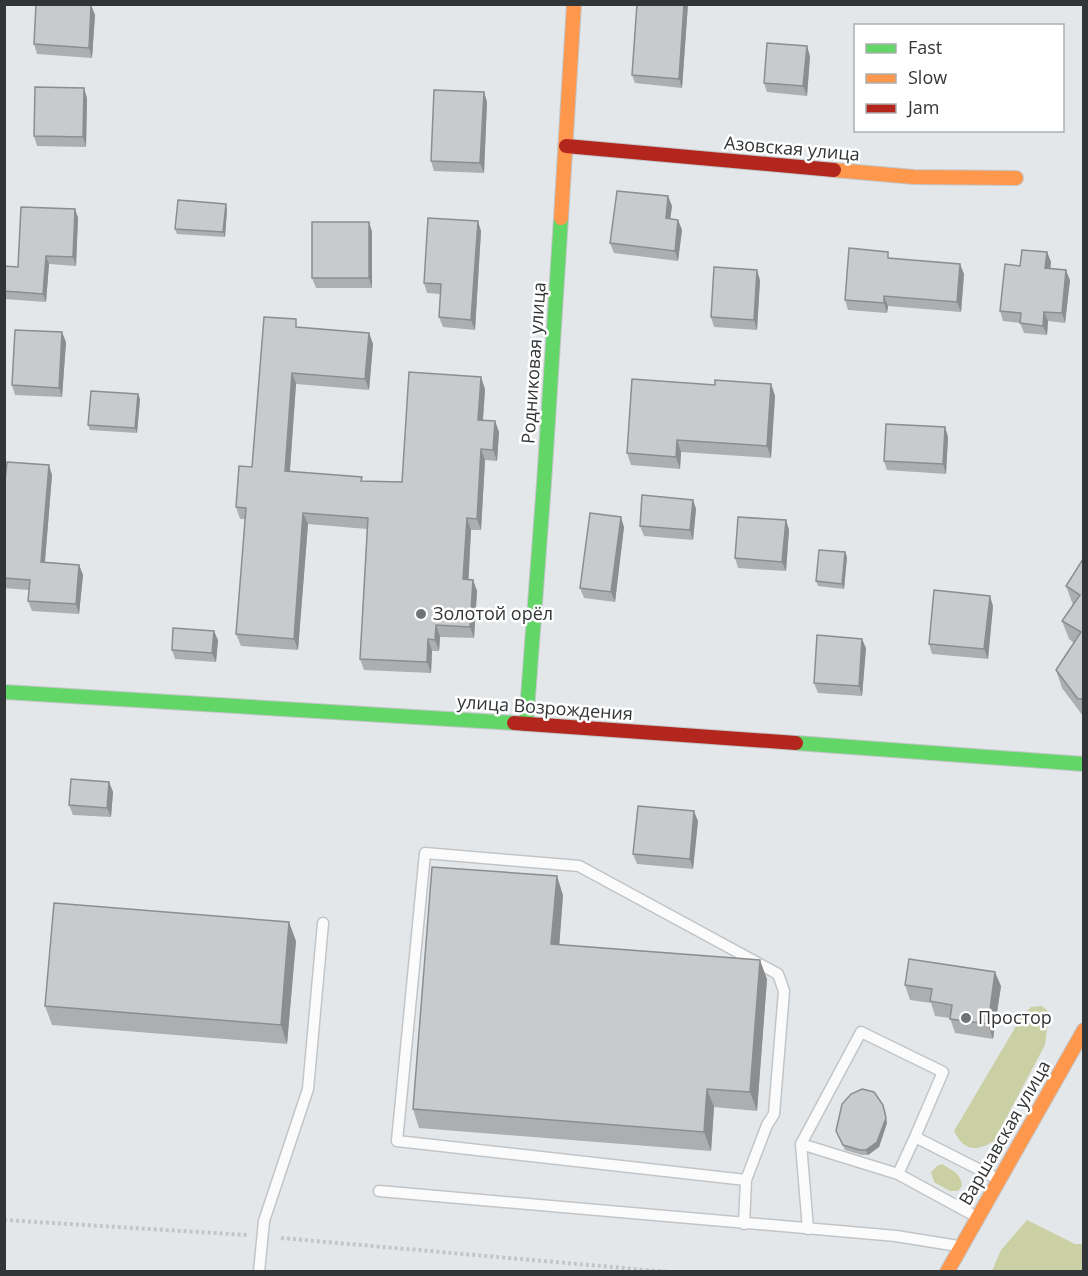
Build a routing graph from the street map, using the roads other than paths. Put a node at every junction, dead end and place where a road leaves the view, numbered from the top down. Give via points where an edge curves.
1 (574, 4) edge
2 (566, 146) junction
3 (1016, 178) dead end
4 (4, 692) edge
5 (526, 724) junction
6 (1083, 764) edge
7 (323, 923) dead end
8 (1083, 1030) edge
9 (915, 1137) junction
10 (801, 1144) junction
11 (897, 1174) junction
12 (746, 1180) junction
13 (1000, 1180) junction
14 (379, 1191) dead end
15 (978, 1217) junction
16 (744, 1224) junction
17 (808, 1229) junction
18 (960, 1250) junction
19 (259, 1272) edge
20 (947, 1272) edge

1 - 2 street, Родниковая улица
2 - 3 street, Азовская улица via 914,177
2 - 5 street, Родниковая улица
4 - 5 street, улица Возрождения
5 - 6 street, улица Возрождения
7 - 19 lane via 308,1089 268,1209
8 - 13 street, Варшавская улица
9 - 10 lane via 943,1072 861,1032
9 - 11 lane
9 - 13 lane
10 - 11 lane
10 - 17 lane
11 - 15 lane
12 - 12 lane via 397,1141 425,853 579,866 778,974 784,991 774,1114
12 - 16 lane
13 - 15 street, Варшавская улица
14 - 16 lane
15 - 18 street, Варшавская улица
16 - 17 lane
17 - 18 lane via 896,1236
18 - 20 street, Варшавская улица

